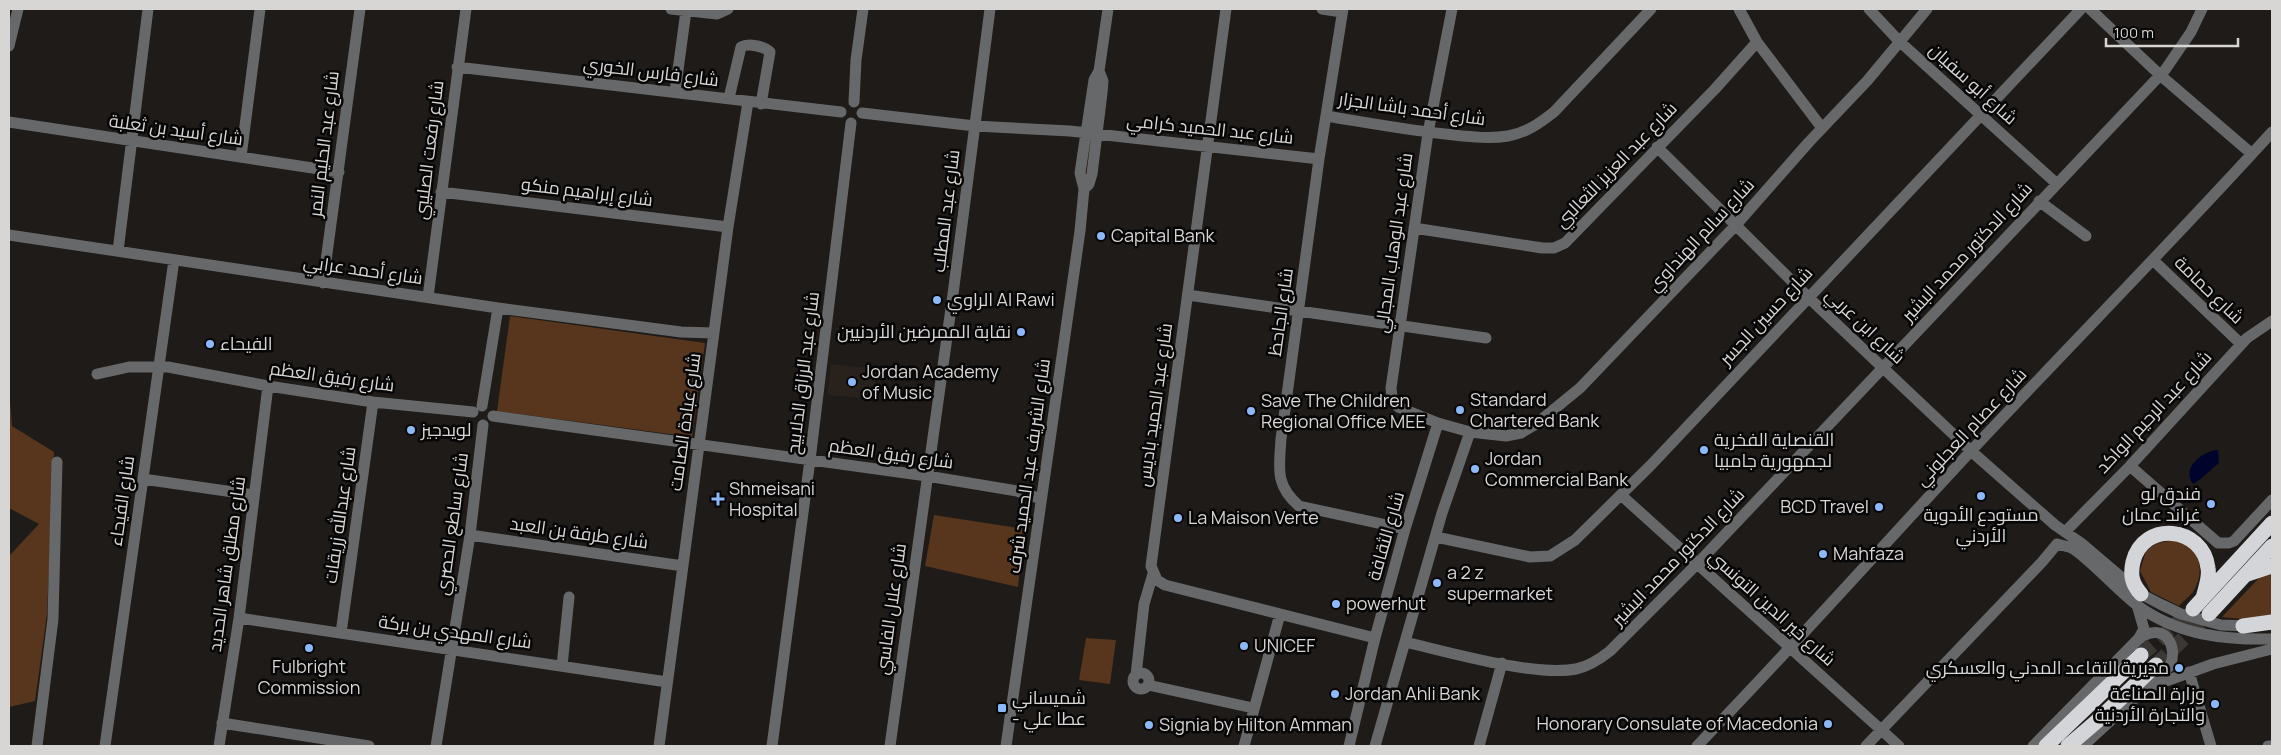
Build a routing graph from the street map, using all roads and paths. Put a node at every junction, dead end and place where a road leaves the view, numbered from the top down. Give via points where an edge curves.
1 (18, 9) edge
2 (148, 9) edge
3 (260, 9) edge
4 (360, 9) edge
5 (466, 9) edge
6 (671, 9) edge
7 (728, 9) edge
8 (862, 9) edge
9 (990, 9) edge
10 (1108, 9) edge
11 (1226, 9) edge
12 (1322, 9) edge
13 (1452, 9) edge
14 (1651, 9) edge
15 (1739, 9) edge
16 (1869, 9) edge
17 (1927, 9) edge
18 (2081, 9) edge
19 (2090, 9) edge
20 (2202, 9) edge
21 (1342, 10) edge
22 (686, 11) junction
23 (1899, 41) junction
24 (1756, 42) junction
25 (9, 46) edge
26 (458, 67) junction
27 (2162, 73) junction
28 (675, 92) junction
29 (729, 98) junction
30 (748, 102) junction
31 (854, 102) junction
32 (761, 104) junction
33 (841, 112) junction
34 (862, 113) junction
35 (1982, 115) junction
36 (1326, 116) junction
37 (9, 122) edge
38 (851, 122) junction
39 (975, 126) junction
40 (1822, 128) junction
41 (1428, 132) junction
42 (2272, 132) edge
43 (1091, 134) junction
44 (130, 141) junction
45 (1208, 147) junction
46 (1656, 147) junction
47 (2254, 152) junction
48 (241, 157) junction
49 (1319, 159) junction
50 (339, 172) junction
51 (2056, 183) junction
52 (441, 192) junction
53 (2039, 201) junction
54 (1735, 226) junction
55 (728, 227) junction
56 (1414, 228) junction
57 (9, 234) edge
58 (2086, 236) dead end
59 (118, 251) junction
60 (2156, 258) junction
61 (174, 260) junction
62 (323, 283) junction
63 (1188, 295) junction
64 (428, 296) junction
65 (1808, 297) junction
66 (498, 308) junction
67 (1298, 310) junction
68 (2272, 321) edge
69 (1400, 325) junction
70 (714, 333) junction
71 (1486, 338) dead end
72 (2244, 341) junction
73 (158, 366) junction
74 (1883, 366) junction
75 (97, 374) dead end
76 (268, 386) junction
77 (373, 402) junction
78 (478, 409) junction
79 (492, 416) junction
80 (1438, 423) junction
81 (483, 425) junction
82 (1470, 432) junction
83 (699, 446) junction
84 (1971, 451) junction
85 (810, 460) junction
86 (57, 462) dead end
87 (2130, 466) junction
88 (927, 476) junction
89 (143, 479) junction
90 (1044, 482) junction
91 (1017, 491) junction
92 (254, 495) junction
93 (1621, 495) junction
94 (1041, 499) junction
95 (2272, 500) edge
96 (2272, 523) edge
97 (2055, 525) junction
98 (1405, 529) junction
99 (2065, 532) junction
100 (470, 535) junction
101 (1436, 537) junction
102 (2057, 544) junction
103 (2272, 546) edge
104 (1697, 564) junction
105 (683, 566) junction
106 (2272, 566) edge
107 (1153, 574) junction
108 (2246, 574) junction
109 (569, 597) dead end
110 (2139, 599) junction
111 (1280, 614) junction
112 (2209, 614) tunnel mouth
113 (239, 618) junction
114 (2272, 622) edge
115 (2243, 626) junction
116 (2272, 626) edge
117 (341, 633) junction
118 (1375, 638) junction
119 (2272, 639) edge
120 (1405, 642) junction
121 (1790, 649) junction
122 (2272, 649) edge
123 (452, 650) junction
124 (2137, 650) junction
125 (1502, 663) junction
126 (2156, 665) tunnel mouth
127 (562, 666) junction
128 (2189, 672) junction
129 (667, 682) junction
130 (2147, 688) junction
131 (1253, 708) junction
132 (222, 724) junction
133 (1882, 730) junction
134 (2101, 730) junction
135 (37, 746) edge
136 (105, 746) edge
137 (218, 746) edge
138 (370, 746) edge
139 (436, 746) edge
140 (659, 746) edge
141 (772, 746) edge
142 (890, 746) edge
143 (1006, 746) edge
144 (1244, 746) edge
145 (1349, 746) edge
146 (1375, 746) edge
147 (1479, 746) edge
148 (1697, 746) edge
149 (1866, 746) edge
150 (1899, 746) edge
151 (2033, 746) edge
152 (2046, 746) edge
153 (2068, 746) edge
154 (2084, 746) edge
155 (2088, 746) edge
156 (2210, 746) edge
157 (2268, 746) edge
158 (2272, 746) edge

1 - 25 street
2 - 44 street
3 - 48 street
4 - 50 street, شارع عبد الحليم النمر
5 - 26 street, شارع رفعت الصليبي
6 - 22 street
7 - 22 street via 717,14
8 - 31 street
9 - 39 street, شارع عبد المطلب
10 - 43 street, شارع الشريف عبد الحميد شرف via 1099,71 1103,87
11 - 45 street, شارع عبد الحميد باديس
12 - 21 street
13 - 41 street, شارع عبد الوهاب المجالي
14 - 41 street, شارع أحمد باشا الجزار via 1542,122 1525,131 1499,137
15 - 24 street
16 - 23 street, شارع أبو سفيان
17 - 23 street, شارع سالم الهنداوي
18 - 35 street, شارع حسين الجسر
19 - 27 street
20 - 27 street, شارع الدكتور محمد البشير via 2191,32
21 - 36 street, شارع الجاحظ
22 - 28 street
23 - 35 street, شارع أبو سفيان
23 - 40 street, شارع سالم الهنداوي via 1867,81
24 - 40 street
24 - 46 street, شارع عبد العزيز الثعالبي via 1715,89
26 - 28 street, شارع فارس الخوري
26 - 52 street, شارع رفعت الصليبي
27 - 47 street
27 - 51 street, شارع الدكتور محمد البشير
28 - 29 street, شارع فارس الخوري
29 - 30 street, شارع فارس الخوري
29 - 32 street via 741,47 747,45 770,52
30 - 32 street, شارع فارس الخوري
30 - 55 street, شارع عبادة الصامت
31 - 33 street via 847,103
31 - 34 street
32 - 33 street, شارع فارس الخوري
33 - 38 street via 844,119
34 - 38 street via 857,122
34 - 39 street
35 - 51 street, شارع أبو سفيان
35 - 65 street, شارع حسين الجسر
36 - 41 street, شارع أحمد باشا الجزار
36 - 49 street, شارع الجاحظ
37 - 44 street, شارع أسيد بن ثعلبة
38 - 85 street, شارع عبد الرزاق الدلابيح
39 - 43 street
39 - 88 street, شارع عبد المطلب
40 - 54 street, شارع سالم الهنداوي
41 - 56 street, شارع عبد الوهاب المجالي
42 - 47 street, شارع عصام العجلوني
43 - 45 street, شارع عبد الحميد كرامي
43 - 90 street, شارع الشريف عبد الحميد شرف via 1092,174 1084,189
44 - 48 street, شارع أسيد بن ثعلبة
44 - 59 street
45 - 49 street, شارع عبد الحميد كرامي
45 - 63 street, شارع عبد الحميد باديس
46 - 54 street, شارع ابن عربي
46 - 56 street, شارع عبد العزيز الثعالبي via 1565,243 1554,248
47 - 60 street, شارع عصام العجلوني
48 - 50 street, شارع أسيد بن ثعلبة
49 - 67 street, شارع الجاحظ
50 - 62 street, شارع عبد الحليم النمر
51 - 53 street, شارع الدكتور محمد البشير
52 - 55 street, شارع إبراهيم منكو
52 - 64 street, شارع رفعت الصليبي
53 - 58 street
53 - 74 street, شارع الدكتور محمد البشير
54 - 65 street, شارع ابن عربي
54 - 82 street, شارع سالم الهنداوي via 1580,388 1536,424 1521,433 1506,436
55 - 70 street, شارع عبادة الصامت
56 - 69 street, شارع عبد الوهاب المجالي
57 - 59 street, شارع أحمد عرابي
59 - 61 street, شارع أحمد عرابي
60 - 72 street, شارع حمامة
60 - 84 street, شارع عصام العجلوني
61 - 62 street, شارع أحمد عرابي
61 - 73 street, شارع الفيحاء
62 - 64 street, شارع أحمد عرابي
63 - 67 street
63 - 107 street, شارع عبد الحميد باديس via 1150,557
64 - 66 street, شارع أحمد عرابي
65 - 74 street, شارع ابن عربي
65 - 93 street, شارع حسين الجسر
66 - 70 street, شارع أحمد عرابي via 681,332
66 - 78 street
67 - 69 street
67 - 98 street, شارع الجاحظ via 1281,439 1283,489 1299,506
68 - 72 street, شارع عبد الرحيم الواكد
69 - 71 street
69 - 80 street, شارع عبد الوهاب المجالي via 1392,397 1398,406
70 - 83 street, شارع عبادة الصامت
72 - 87 street, شارع عبد الرحيم الواكد
73 - 75 street, شارع رفيق العظم via 129,367
73 - 76 street, شارع رفيق العظم
73 - 89 street, شارع الفيحاء
74 - 84 street, شارع ابن عربي
74 - 104 street, شارع الدكتور محمد البشير
76 - 77 street, شارع رفيق العظم
76 - 92 street, شارع مطلق شاهر الحديد
77 - 78 street, شارع رفيق العظم
77 - 117 street, شارع عبدالله زريقات
78 - 79 street via 491,410
78 - 81 street via 474,421
79 - 81 street via 488,424
79 - 83 street, شارع رفيق العظم
80 - 82 street, شارع عبد الوهاب المجالي
80 - 98 street, شارع الثقافة
81 - 100 street, شارع ساطع الحصري
82 - 101 street
83 - 85 street, شارع رفيق العظم
83 - 105 street, شارع عبادة الصامت
84 - 97 street, شارع ابن عربي
84 - 121 street, شارع عصام العجلوني
85 - 88 street, شارع رفيق العظم
85 - 141 street, شارع عبد الرزاق الدلابيح
86 - 135 street via 52,619
87 - 95 street via 2218,543 2234,541
87 - 99 street, شارع عبد الرحيم الواكد
88 - 91 street, شارع رفيق العظم
88 - 142 street, شارع علال الفاسي
89 - 92 street
89 - 136 street, شارع الفيحاء
90 - 91 street, شارع رفيق العظم
90 - 94 street, شارع الشريف عبد الحميد شرف
91 - 94 street, شارع رفيق العظم
92 - 113 street, شارع مطلق شاهر الحديد
93 - 101 street, شارع حسين الجسر via 1574,540 1550,556 1522,556
93 - 104 street, شارع خير الدين التونسي
94 - 143 street, شارع الشريف عبد الحميد شرف
96 - 110 highway via 2198,603 2209,570 2205,555 2197,543 2184,536 2170,533 2155,536 2134,556 2131,570
97 - 99 street, شارع ابن عربي
97 - 102 street
98 - 118 street, شارع الثقافة
99 - 110 street, شارع ابن عربي
100 - 105 street, شارع طرفة بن العبد
100 - 123 street, شارع ساطع الحصري
101 - 120 street
102 - 110 street, شارع ابن عربي via 2074,550
102 - 133 street
103 - 108 highway
104 - 121 street, شارع خير الدين التونسي
104 - 125 street, شارع الدكتور محمد البشير via 1624,638 1590,665 1566,670
105 - 129 street, شارع عبادة الصامت
106 - 108 highway
107 - 111 street via 1165,585
107 - 131 street via 1144,604 1136,675 1142,673 1147,676 1148,685
108 - 112 highway
109 - 127 street
110 - 115 street, شارع ابن عربي via 2221,625
110 - 119 street, شارع ابن عربي via 2157,618 2184,630 2220,638
110 - 124 street via 2144,629
111 - 118 street
111 - 131 street
113 - 117 street, شارع المهدي بن بركة
113 - 132 street, شارع مطلق شاهر الحديد
114 - 115 highway
115 - 116 street, شارع ابن عربي
117 - 123 street, شارع المهدي بن بركة
118 - 145 street, شارع الثقافة
120 - 125 street, شارع الدكتور محمد البشير
120 - 146 street
121 - 133 street, شارع خير الدين التونسي
121 - 148 street, شارع عصام العجلوني
122 - 128 street
123 - 127 street, شارع المهدي بن بركة
123 - 139 street, شارع ساطع الحصري
124 - 130 street via 2145,635 2156,633 2168,638 2173,648 2170,666
124 - 151 street
124 - 152 highway
125 - 147 street
126 - 153 highway
127 - 129 street, شارع المهدي بن بركة
128 - 130 street
128 - 156 street
129 - 140 street, شارع عبادة الصامت
130 - 134 street
131 - 144 street
132 - 137 street, شارع مطلق شاهر الحديد
132 - 138 street
133 - 149 street
133 - 150 street, شارع خير الدين التونسي
134 - 154 street
134 - 155 street
157 - 158 street

